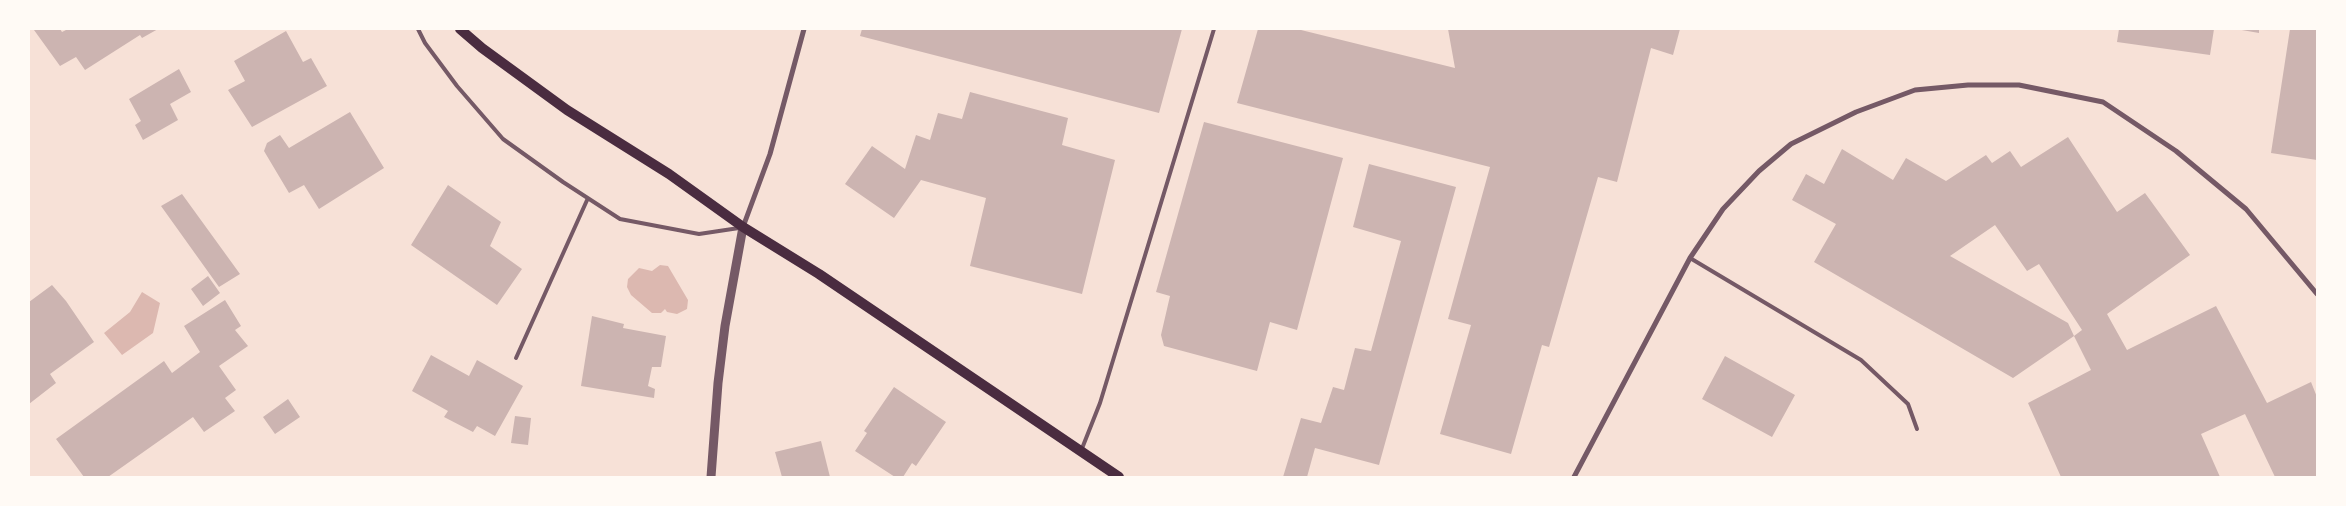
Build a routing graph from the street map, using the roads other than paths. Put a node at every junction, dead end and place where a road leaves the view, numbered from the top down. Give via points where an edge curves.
1 (418, 29) edge
2 (460, 29) edge
3 (804, 29) edge
4 (1214, 29) edge
5 (588, 198) junction
6 (743, 227) junction
7 (1690, 258) junction
8 (2317, 294) edge
9 (516, 358) dead end
10 (1917, 429) dead end
11 (1080, 452) junction
12 (711, 477) edge
13 (1119, 477) edge
14 (1574, 477) edge

1 - 5 lane via 457,86 503,139
2 - 6 main road via 567,110 669,174
3 - 6 street via 770,154
4 - 11 lane via 1100,403
5 - 6 lane via 620,219 699,234
5 - 9 lane
6 - 11 main road via 819,274
6 - 12 street via 723,345
7 - 8 street via 1723,209 1759,171 1791,144 1856,112 1915,90 2019,85 2103,102 2176,151 2246,210
7 - 10 lane via 1861,360 1908,404
7 - 14 street
11 - 13 main road

